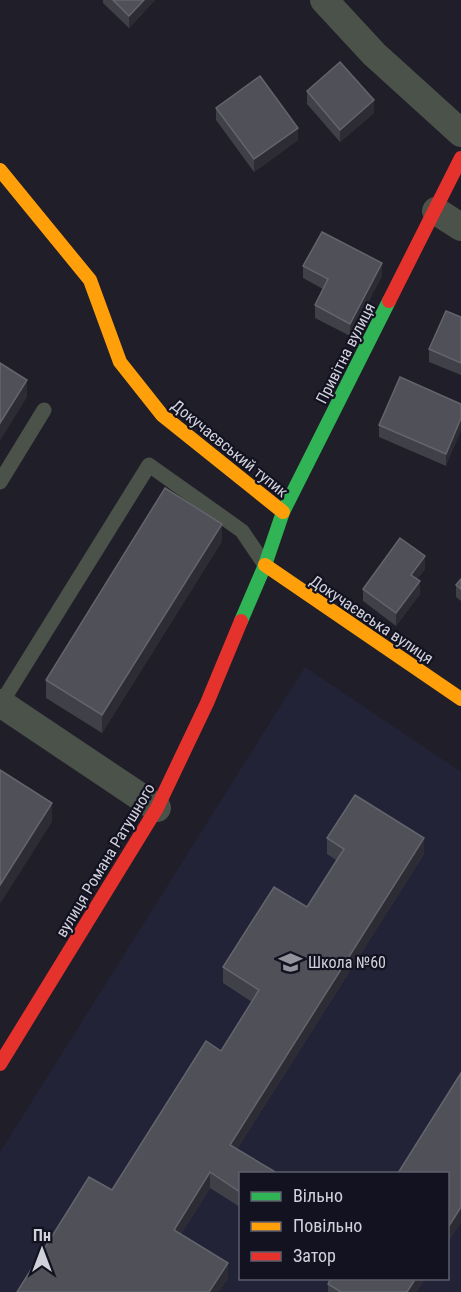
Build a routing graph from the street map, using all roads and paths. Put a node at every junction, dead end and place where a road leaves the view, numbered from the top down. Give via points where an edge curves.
1 (324, 0) edge
2 (461, 133) edge
3 (461, 158) edge
4 (0, 170) edge
5 (436, 210) junction
6 (461, 227) edge
7 (44, 410) dead end
8 (0, 482) edge
9 (284, 513) junction
10 (265, 565) junction
11 (461, 699) edge
12 (0, 704) edge
13 (157, 808) junction
14 (0, 1064) edge

1 - 2 street via 374,54
3 - 5 street, Привітна вулиця
4 - 9 street, Докучаєвський тупик via 90,280 120,362 162,416
5 - 6 street
5 - 9 street, Привітна вулиця
7 - 8 lane
9 - 10 street, Привітна вулиця
10 - 11 street, Докучаєвська вулиця
10 - 12 lane via 242,531 149,465
10 - 13 street, вулиця Романа Ратушного via 207,703
12 - 13 street
13 - 14 street, вулиця Романа Ратушного

